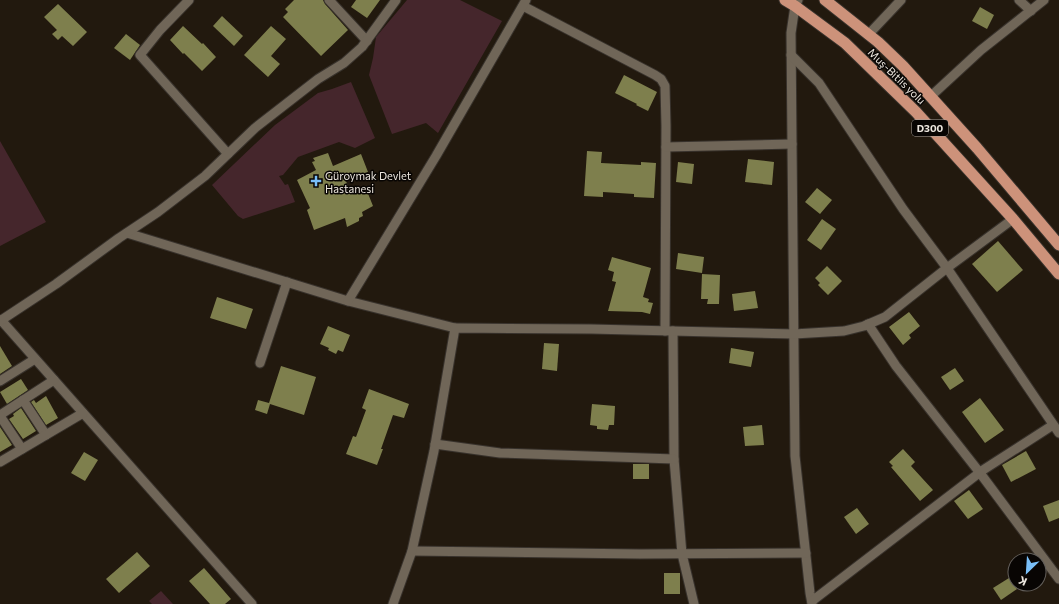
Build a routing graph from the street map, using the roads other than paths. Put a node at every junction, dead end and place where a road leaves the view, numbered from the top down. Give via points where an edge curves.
1 (189, 0) edge
2 (329, 0) edge
3 (396, 0) edge
4 (785, 0) edge
5 (825, 0) edge
6 (901, 0) edge
7 (1019, 0) edge
8 (1044, 0) edge
9 (525, 3) edge
10 (797, 3) edge
11 (1031, 11) junction
12 (868, 35) junction
13 (367, 41) junction
14 (791, 55) junction
15 (930, 97) junction
16 (792, 144) junction
17 (666, 147) junction
18 (228, 154) junction
19 (1013, 219) junction
20 (127, 233) junction
21 (1059, 245) edge
22 (947, 268) junction
23 (1059, 274) edge
24 (287, 282) junction
25 (348, 301) junction
26 (1, 321) edge
27 (868, 324) junction
28 (455, 328) junction
29 (669, 331) junction
30 (794, 334) junction
31 (36, 359) junction
32 (260, 363) dead end
33 (54, 380) junction
34 (0, 381) edge
35 (23, 400) junction
36 (84, 413) junction
37 (0, 415) edge
38 (1053, 425) junction
39 (1059, 433) edge
40 (46, 435) junction
41 (435, 444) junction
42 (22, 449) junction
43 (674, 460) junction
44 (0, 462) edge
45 (980, 473) junction
46 (412, 551) junction
47 (806, 553) junction
48 (682, 554) junction
49 (1059, 579) edge
50 (812, 603) edge
51 (252, 604) edge
52 (393, 604) edge
53 (694, 604) edge

1 - 18 street via 140,55
2 - 13 street
3 - 13 street
4 - 10 highway, Muş-Bitlis yolu / D300
5 - 12 highway, Muş-Bitlis yolu / D300
6 - 12 street
7 - 11 street
8 - 11 street
9 - 17 street via 661,79 664,86
9 - 25 street
10 - 14 street via 791,33
10 - 19 highway, Muş-Bitlis yolu / D300 via 845,43 905,101
11 - 15 street via 981,50
12 - 15 highway, Muş-Bitlis yolu / D300 via 903,66
13 - 18 street via 344,63 318,79 255,128
14 - 16 street
14 - 22 street via 819,83 903,209
15 - 21 highway, Muş-Bitlis yolu / D300
16 - 17 street
16 - 30 street
17 - 29 street
18 - 20 street via 205,176
19 - 22 street
19 - 23 highway, Muş-Bitlis yolu / D300
20 - 24 street
20 - 26 street
22 - 27 street via 885,317
22 - 38 street
24 - 25 street
24 - 32 street
25 - 28 street
26 - 31 street
27 - 30 street via 844,330
27 - 45 street via 896,366
28 - 29 street
28 - 41 street
29 - 30 street
29 - 43 street
30 - 47 street via 795,456
31 - 33 street
31 - 34 street
33 - 35 street
33 - 36 street
35 - 37 street
35 - 40 street
36 - 40 street
36 - 51 street
37 - 42 street
38 - 39 street
38 - 45 street
40 - 42 street
41 - 43 street via 500,453
41 - 46 street
42 - 44 street
43 - 48 street
45 - 49 street
45 - 50 street
46 - 48 street
46 - 52 street
47 - 48 street
47 - 50 street
48 - 53 street

